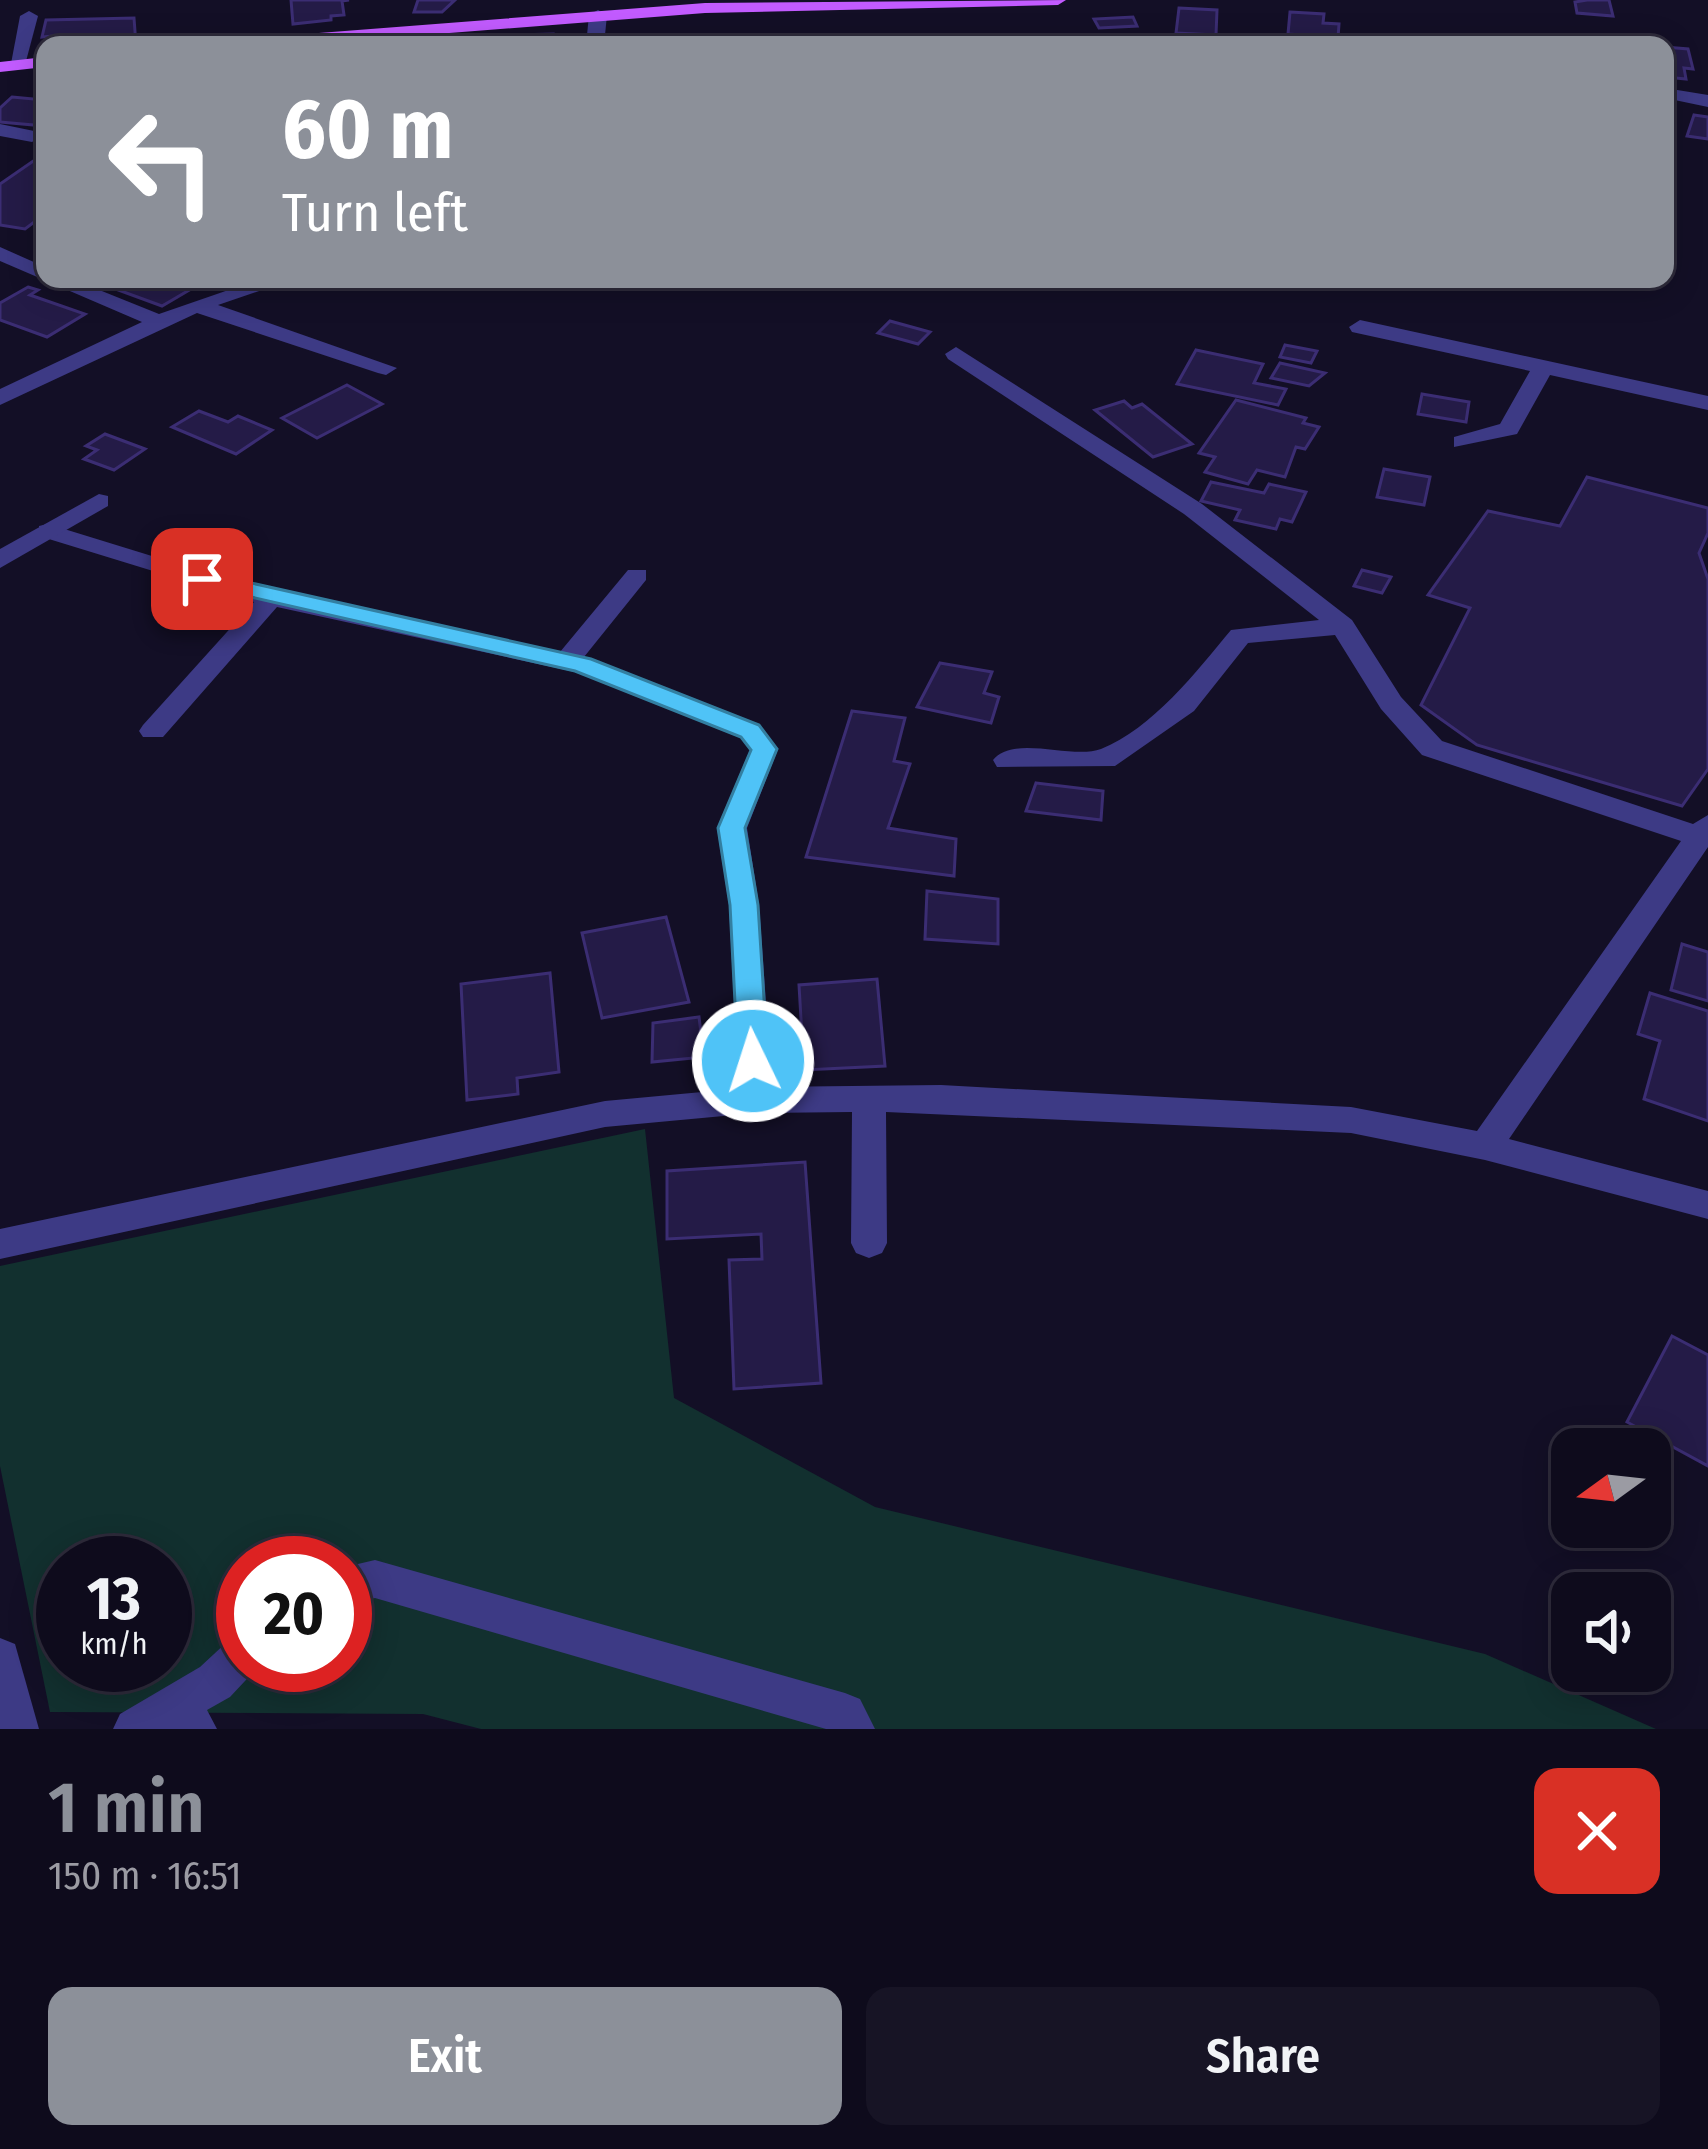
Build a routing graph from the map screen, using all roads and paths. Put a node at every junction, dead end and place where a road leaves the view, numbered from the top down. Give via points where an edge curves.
1 (1058, 0) edge
2 (706, 4) edge
3 (598, 15) junction
4 (29, 16) dead end
5 (340, 36) edge
6 (596, 36) edge
7 (8, 66) edge
8 (1674, 95) edge
9 (1708, 101) edge
10 (0, 130) edge
11 (32, 136) dead end
12 (0, 253) edge
13 (36, 271) edge
14 (76, 288) edge
15 (253, 288) edge
16 (196, 305) junction
17 (160, 322) junction
18 (1360, 327) dead end
19 (956, 354) dead end
20 (1543, 367) junction
21 (386, 368) dead end
22 (0, 398) edge
23 (1708, 403) edge
24 (1462, 442) dead end
25 (99, 501) dead end
26 (48, 531) junction
27 (0, 560) edge
28 (637, 575) dead end
29 (272, 598) junction
30 (1343, 626) junction
31 (567, 661) junction
32 (153, 731) dead end
33 (1007, 760) dead end
34 (1703, 831) edge
35 (869, 1099) junction
36 (756, 1100) junction
37 (1485, 1146) junction
38 (1708, 1205) edge
39 (868, 1243) dead end
40 (0, 1244) edge
41 (372, 1579) edge
42 (0, 1658) edge
43 (216, 1680) edge
44 (184, 1718) edge
45 (17, 1729) edge
46 (135, 1729) edge
47 (853, 1729) edge

1 - 2 main road
2 - 3 main road
3 - 5 main road
3 - 6 street
4 - 7 street
8 - 9 street
10 - 11 street
12 - 13 street
14 - 17 street
15 - 16 street
16 - 17 street
16 - 21 street
17 - 22 street
18 - 20 street
19 - 30 street via 1193,509
20 - 23 street
20 - 24 street via 1509,429
25 - 26 street
26 - 27 street
26 - 29 street
28 - 31 street
29 - 31 street
29 - 32 street
30 - 33 street via 1240,636 1184,705 1106,759
30 - 34 street via 1391,704 1432,748
31 - 36 street via 750,731 764,749 732,828
34 - 37 street
35 - 36 street
35 - 37 street via 1351,1120
35 - 39 street
36 - 40 street via 605,1114
37 - 38 street
41 - 47 street via 801,1700 844,1714
42 - 45 street
43 - 44 street
44 - 46 street

